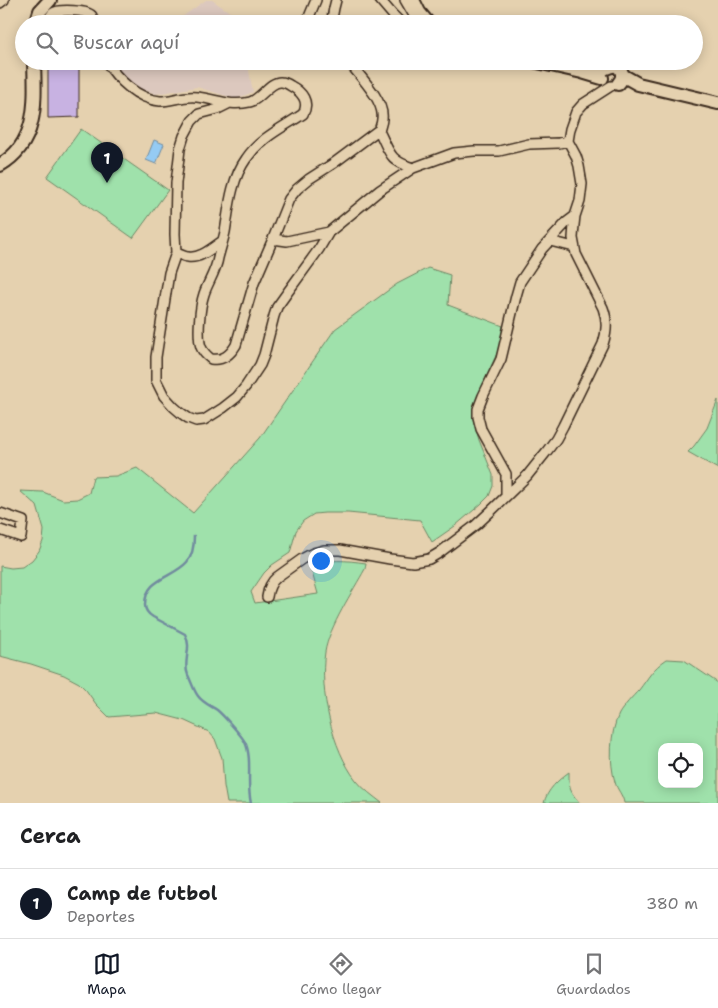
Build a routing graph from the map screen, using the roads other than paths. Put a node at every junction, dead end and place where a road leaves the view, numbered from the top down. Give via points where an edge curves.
1 (4, 0) edge
2 (50, 0) edge
3 (316, 0) edge
4 (336, 0) edge
5 (380, 0) edge
6 (406, 0) edge
7 (413, 0) edge
8 (0, 3) edge
9 (39, 15) edge
10 (52, 15) edge
11 (92, 15) edge
12 (310, 15) edge
13 (333, 15) edge
14 (393, 15) edge
15 (414, 15) edge
16 (422, 15) edge
17 (34, 70) edge
18 (111, 70) edge
19 (355, 70) edge
20 (573, 70) edge
21 (610, 79) junction
22 (718, 103) edge
23 (228, 104) junction
24 (379, 131) junction
25 (568, 141) junction
26 (0, 165) edge
27 (413, 168) junction
28 (575, 216) junction
29 (329, 232) junction
30 (274, 240) junction
31 (550, 241) junction
32 (221, 242) junction
33 (574, 246) junction
34 (176, 253) junction
35 (506, 474) junction
36 (527, 476) junction
37 (506, 496) junction
38 (0, 513) edge
39 (0, 530) edge
40 (267, 597) dead end

1 - 8 street
2 - 9 street
3 - 12 street
4 - 13 street
5 - 14 street
6 - 15 street
7 - 16 street
10 - 11 street via 70,11 84,11
17 - 26 street via 34,105 29,128 18,149
18 - 23 street via 118,79 149,99 160,101 194,96
19 - 24 street via 379,103 383,118
20 - 21 street
21 - 22 street
21 - 25 street via 576,112
23 - 32 street via 252,102 281,82 302,94 305,110 263,140 245,160 235,182
23 - 34 street via 199,114 184,136 176,183
24 - 27 street via 395,160
24 - 30 street via 292,195
25 - 27 street via 529,144 499,151 454,153
25 - 28 street via 576,156 582,184
27 - 29 street
28 - 31 street
28 - 33 street
29 - 30 street via 287,241
29 - 34 street via 277,307 264,355 250,380 237,397 200,420 192,420 174,408 156,380 158,340 169,273
30 - 32 street via 254,283 236,345 224,358 215,360 202,348 200,319 203,295 218,261
31 - 33 street
31 - 35 street via 520,282 501,359 477,413 481,429
32 - 34 street via 199,256 187,257
33 - 36 street via 606,315 606,336 556,439
35 - 36 street
35 - 37 street
36 - 37 street
37 - 40 street via 476,525 429,559 405,561 324,550 302,559 277,577
38 - 39 street via 23,521 21,537

